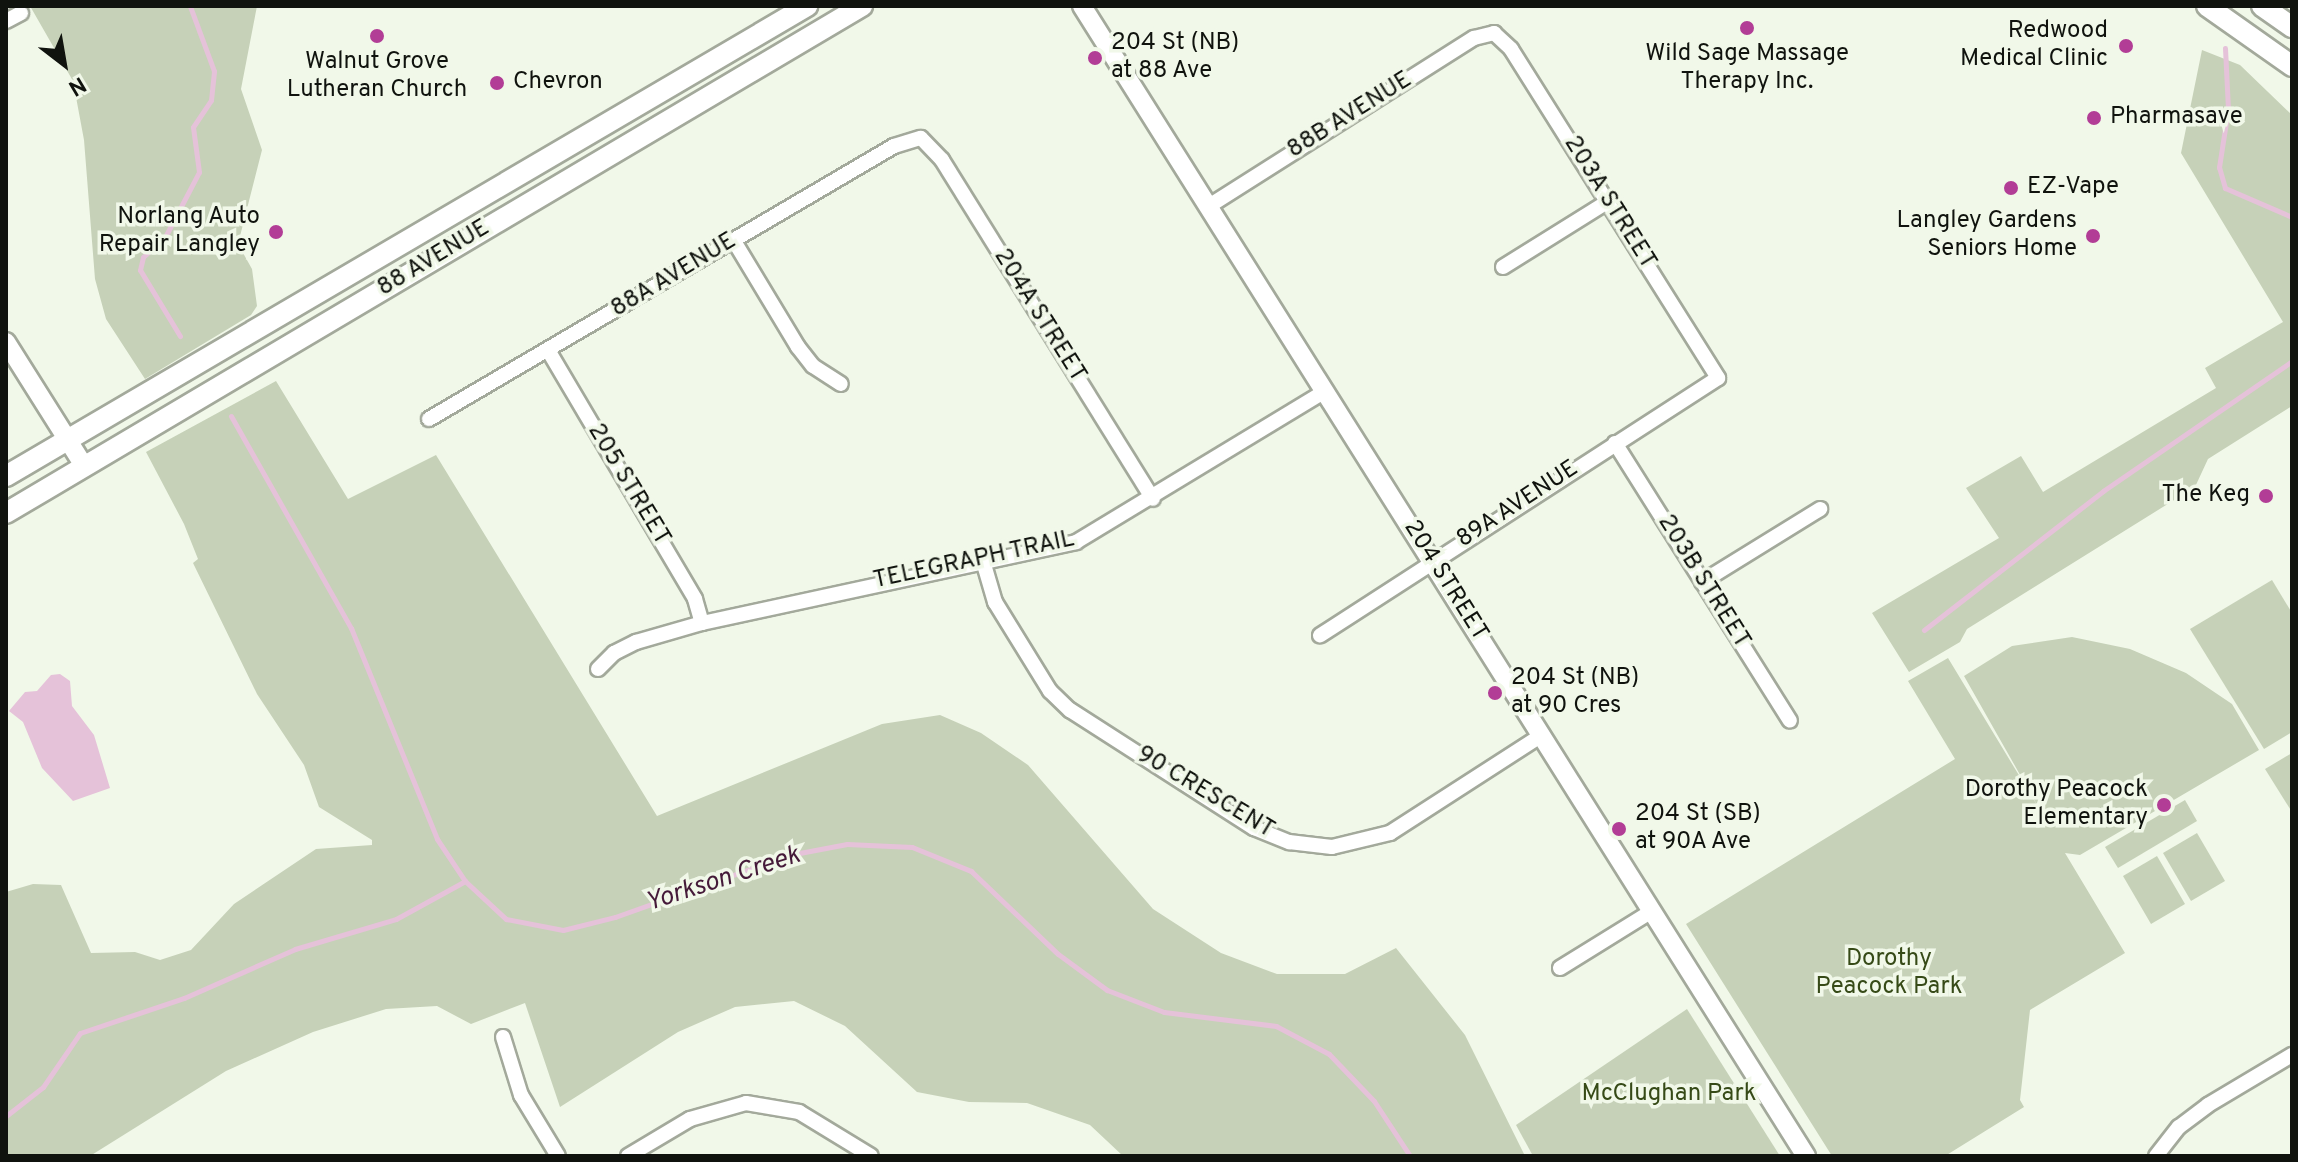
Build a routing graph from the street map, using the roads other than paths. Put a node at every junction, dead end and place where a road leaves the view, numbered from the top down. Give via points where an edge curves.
1 (807, 6) edge
2 (862, 6) edge
3 (1082, 6) edge
4 (2207, 6) edge
5 (2262, 6) edge
6 (21, 13) dead end
7 (6, 21) edge
8 (2292, 27) edge
9 (1494, 33) joint
10 (2292, 66) edge
11 (921, 138) joint
12 (1607, 202) junction
13 (1209, 206) junction
14 (410, 239) junction
15 (734, 241) junction
16 (425, 264) junction
17 (1503, 267) dead end
18 (6, 342) edge
19 (548, 350) junction
20 (1718, 378) joint
21 (841, 384) dead end
22 (1325, 391) junction
23 (429, 419) dead end
24 (68, 440) junction
25 (1615, 443) junction
26 (84, 466) junction
27 (6, 476) edge
28 (1153, 499) junction
29 (1820, 509) dead end
30 (6, 513) edge
31 (1432, 560) junction
32 (983, 561) junction
33 (1702, 582) junction
34 (702, 623) junction
35 (1320, 635) dead end
36 (598, 669) dead end
37 (1790, 721) dead end
38 (1542, 735) junction
39 (1652, 911) junction
40 (1560, 968) dead end
41 (503, 1037) dead end
42 (2292, 1055) edge
43 (558, 1156) edge
44 (628, 1156) edge
45 (871, 1156) edge
46 (1806, 1156) edge
47 (2156, 1156) edge

1 - 14 main road, 88 AVENUE
2 - 16 main road, 88 AVENUE
3 - 13 street, 204 STREET
4 - 10 main road
5 - 8 main road
6 - 7 street
9 - 12 street, 203A STREET via 1511,49
9 - 13 street, 88B AVENUE via 1474,38
11 - 15 street, 88A AVENUE via 894,146
11 - 28 street, 204A STREET via 942,160
12 - 17 street
12 - 20 street, 203A STREET
13 - 22 street, 204 STREET
14 - 16 main road
14 - 24 main road, 88 AVENUE
15 - 19 street, 88A AVENUE
15 - 21 street via 798,347 813,366
16 - 26 main road, 88 AVENUE
18 - 24 street
19 - 23 street, 88A AVENUE
19 - 34 street, 205 STREET via 697,602
20 - 25 street, 89A AVENUE
22 - 28 street, TELEGRAPH TRAIL
22 - 31 street, 204 STREET
24 - 26 street
24 - 27 main road, 88 AVENUE
25 - 31 street, 89A AVENUE
25 - 33 street, 203B STREET
26 - 30 main road, 88 AVENUE
28 - 32 street, TELEGRAPH TRAIL via 1076,542
29 - 33 street
31 - 35 street, 89A AVENUE
31 - 38 street, 204 STREET
32 - 34 street, TELEGRAPH TRAIL
32 - 38 street, 90 CRESCENT via 995,602 1050,691 1070,710 1254,828 1289,842 1332,847 1390,833
33 - 37 street, 203B STREET
34 - 36 street, TELEGRAPH TRAIL via 636,642
38 - 39 street, 204 STREET
39 - 40 street
39 - 46 street, 204 STREET
41 - 43 street via 521,1095
42 - 47 street via 2208,1105 2179,1127
44 - 45 street via 690,1119 746,1103 799,1112

